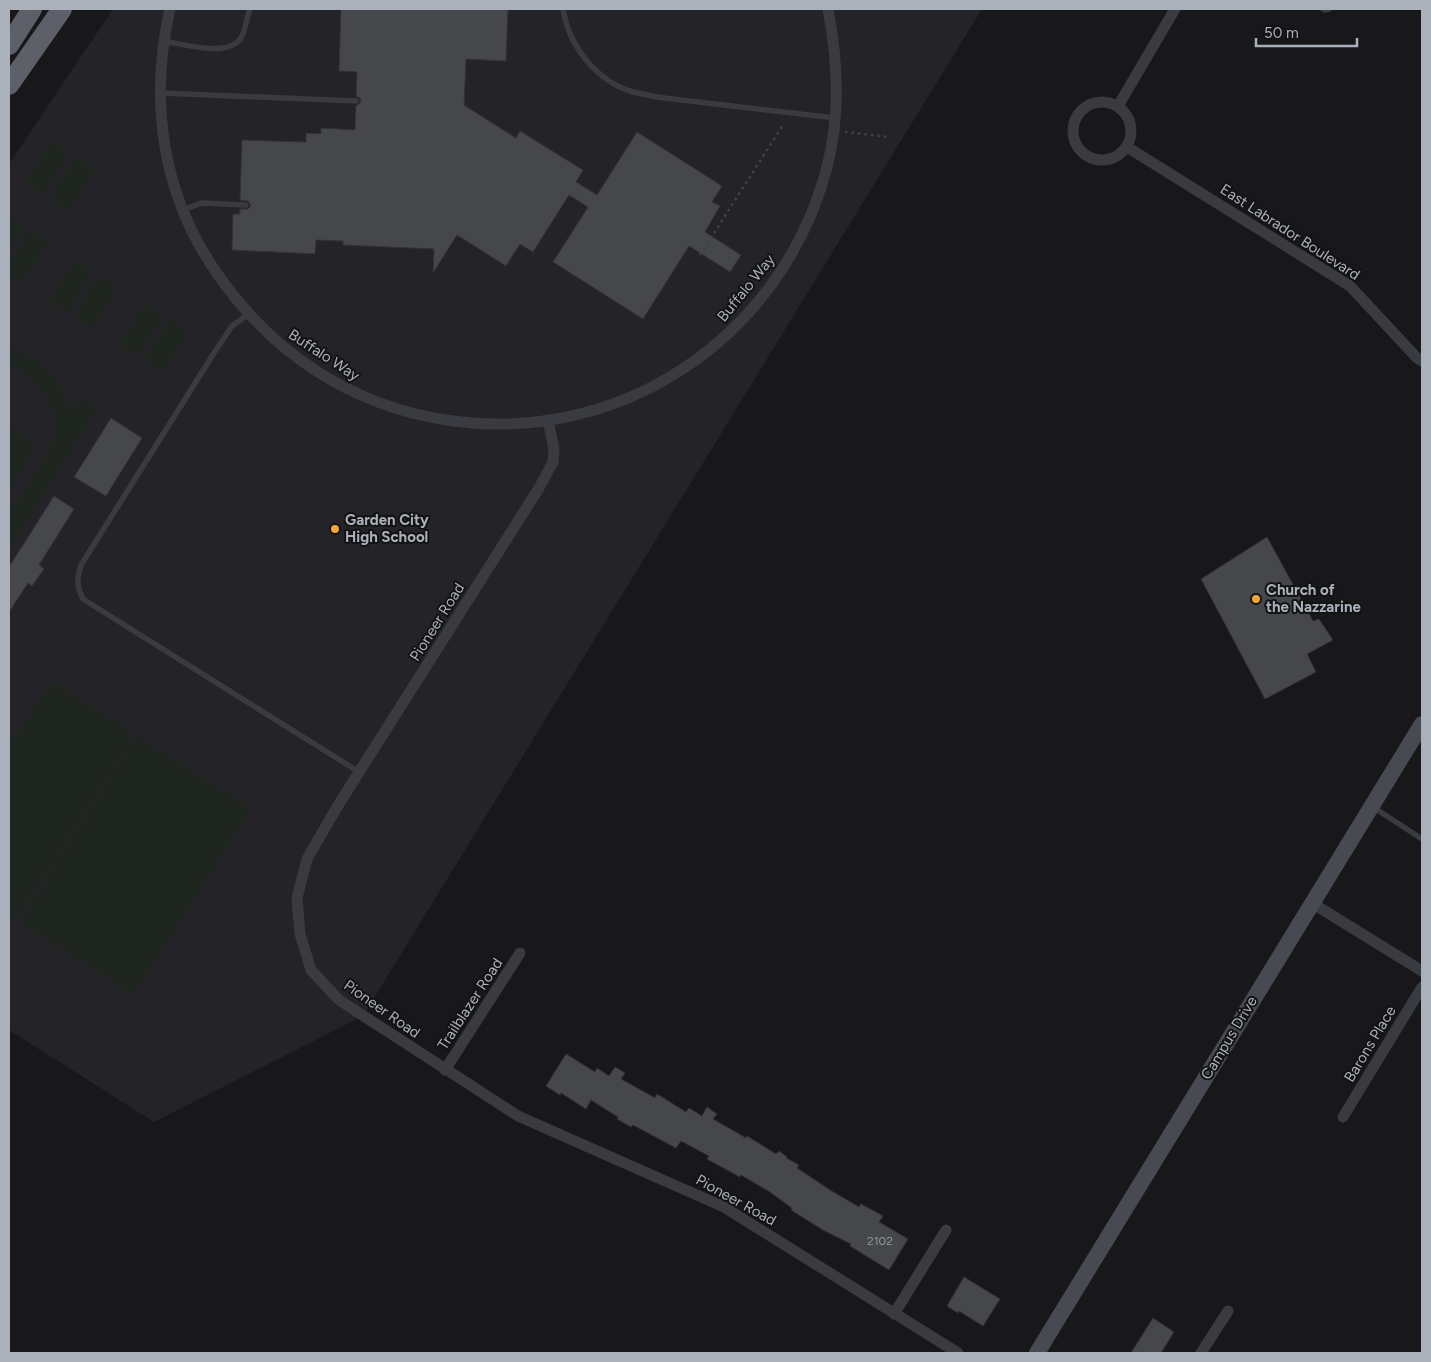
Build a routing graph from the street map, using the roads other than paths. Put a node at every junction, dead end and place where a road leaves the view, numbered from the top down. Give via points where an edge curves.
1 (32, 9) edge
2 (62, 9) edge
3 (170, 9) edge
4 (250, 9) edge
5 (563, 9) edge
6 (828, 9) edge
7 (1175, 9) edge
8 (1323, 9) edge
9 (1329, 9) edge
10 (163, 41) junction
11 (9, 45) edge
12 (9, 85) edge
13 (160, 93) junction
14 (356, 101) dead end
15 (1118, 106) junction
16 (835, 118) junction
17 (1127, 147) junction
18 (246, 205) dead end
19 (183, 210) junction
20 (249, 314) junction
21 (1422, 361) edge
22 (548, 420) junction
23 (1422, 724) edge
24 (359, 772) junction
25 (1371, 806) junction
26 (1422, 839) edge
27 (1312, 903) junction
28 (520, 953) dead end
29 (1422, 971) edge
30 (1422, 987) edge
31 (445, 1070) junction
32 (1343, 1117) dead end
33 (946, 1230) dead end
34 (1228, 1311) dead end
35 (894, 1314) junction
36 (958, 1353) edge
37 (1037, 1353) edge
38 (1201, 1353) edge

1 - 11 highway
2 - 12 highway
3 - 10 street, Buffalo Way
4 - 10 lane via 241,38 228,48 218,50
5 - 16 lane via 575,46 591,66 614,84 632,92
6 - 16 street, Buffalo Way via 835,45
7 - 15 street
8 - 9 lane
10 - 13 street, Buffalo Way
13 - 14 lane
13 - 19 street, Buffalo Way via 168,164
15 - 17 street via 1130,120 1132,129
15 - 17 street via 1099,101 1089,104 1076,118 1073,137 1083,154 1092,159 1111,159
16 - 22 street, Buffalo Way via 828,166 807,225 780,274 745,318 700,358 650,389 598,410
17 - 21 street, East Labrador Boulevard via 1350,286
18 - 19 lane via 201,203
19 - 20 street, Buffalo Way via 209,262
20 - 22 street, Buffalo Way via 295,357 352,392 383,405 424,417 468,424
20 - 24 lane via 232,326 81,565 78,589 83,599
22 - 24 street, Pioneer Road via 554,449 553,462
23 - 25 main road, Campus Drive
24 - 31 street, Pioneer Road via 307,860 297,898 300,934 311,970 339,1000
25 - 26 lane
25 - 27 main road, Campus Drive
27 - 29 street
27 - 37 main road, Campus Drive
28 - 31 street, Trailblazer Road
30 - 32 street, Barons Place
31 - 35 street, Pioneer Road via 518,1116 724,1207
33 - 35 street
34 - 38 street
35 - 36 street, Pioneer Road

